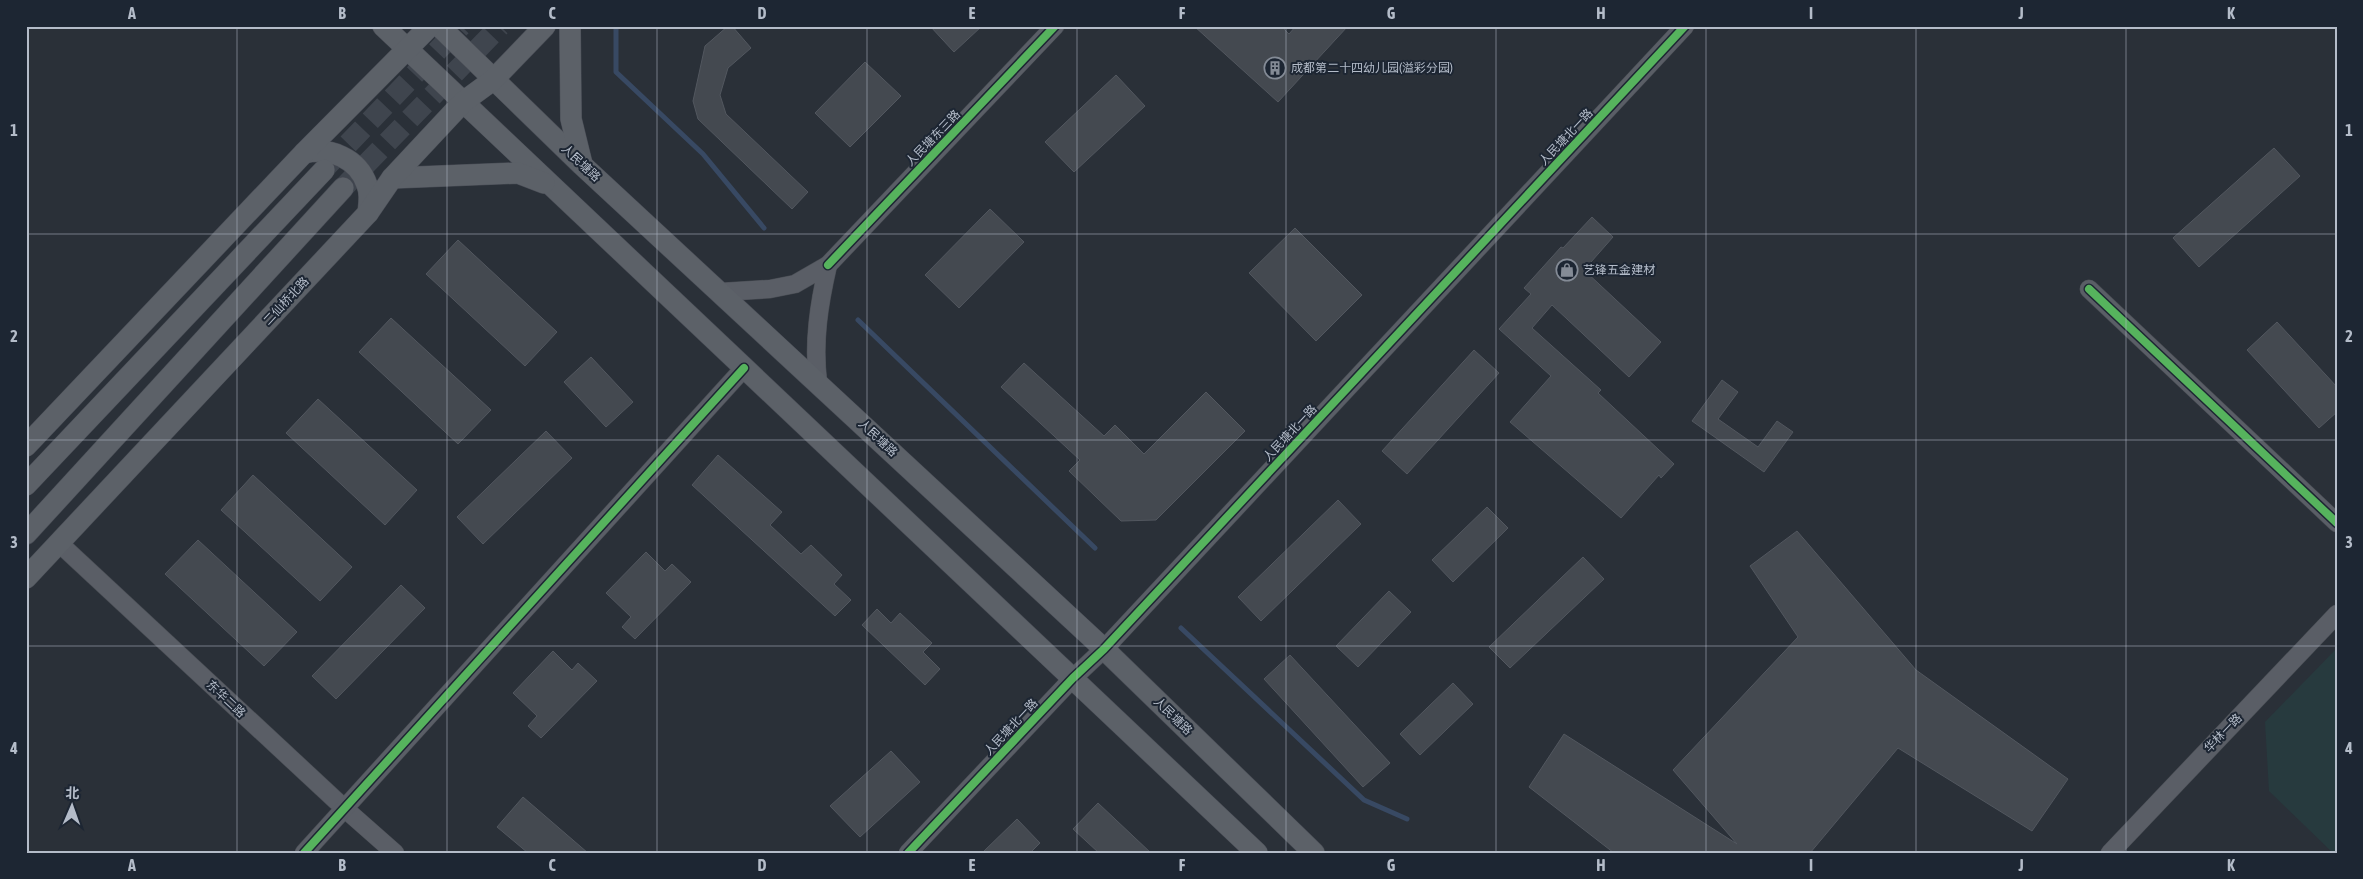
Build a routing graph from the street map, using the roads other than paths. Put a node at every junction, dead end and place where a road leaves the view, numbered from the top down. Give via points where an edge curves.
1 (383, 26) edge
2 (430, 26) edge
3 (439, 26) edge
4 (545, 26) edge
5 (570, 26) edge
6 (1055, 26) edge
7 (1685, 26) edge
8 (406, 49) junction
9 (493, 80) junction
10 (463, 102) junction
11 (304, 153) junction
12 (582, 165) junction
13 (324, 170) tunnel mouth
14 (392, 178) junction
15 (552, 186) junction
16 (343, 188) tunnel mouth
17 (368, 213) junction
18 (828, 265) junction
19 (2089, 289) dead end
20 (721, 292) junction
21 (744, 368) junction
22 (818, 382) junction
23 (26, 446) edge
24 (26, 485) edge
25 (2337, 523) edge
26 (26, 534) edge
27 (59, 544) junction
28 (26, 578) edge
29 (2337, 614) edge
30 (1104, 649) junction
31 (1073, 678) junction
32 (344, 808) junction
33 (304, 853) edge
34 (395, 853) edge
35 (908, 853) edge
36 (1257, 853) edge
37 (1314, 853) edge
38 (2110, 853) edge

1 - 8 main road
2 - 8 main road
3 - 9 main road, 人民塘路
4 - 9 main road, 二仙桥北路
5 - 12 main road via 571,119
6 - 18 street, 人民塘东三路
7 - 30 street, 人民塘北一路
8 - 10 main road
8 - 11 main road
9 - 10 main road, 二仙桥北路
9 - 12 main road, 人民塘路
10 - 14 main road, 二仙桥北路
10 - 15 main road
11 - 17 main road via 330,151 346,158 362,174 368,187
11 - 23 main road
12 - 20 main road, 人民塘路
13 - 24 main road
14 - 15 main road via 518,173
14 - 17 main road, 二仙桥北路
15 - 21 main road
16 - 26 main road
17 - 27 main road, 二仙桥北路
18 - 20 street, 人民塘东三路 via 795,284
18 - 22 street via 816,333
19 - 25 street
20 - 22 main road, 人民塘路
21 - 31 main road
21 - 32 street
22 - 30 main road, 人民塘路
27 - 28 main road, 二仙桥北路
27 - 32 street, 东华二路
29 - 38 street, 华林一路
30 - 31 street, 人民塘北一路
30 - 37 main road, 人民塘路
31 - 35 street, 人民塘北一路
31 - 36 main road
32 - 33 street
32 - 34 street, 东华二路

